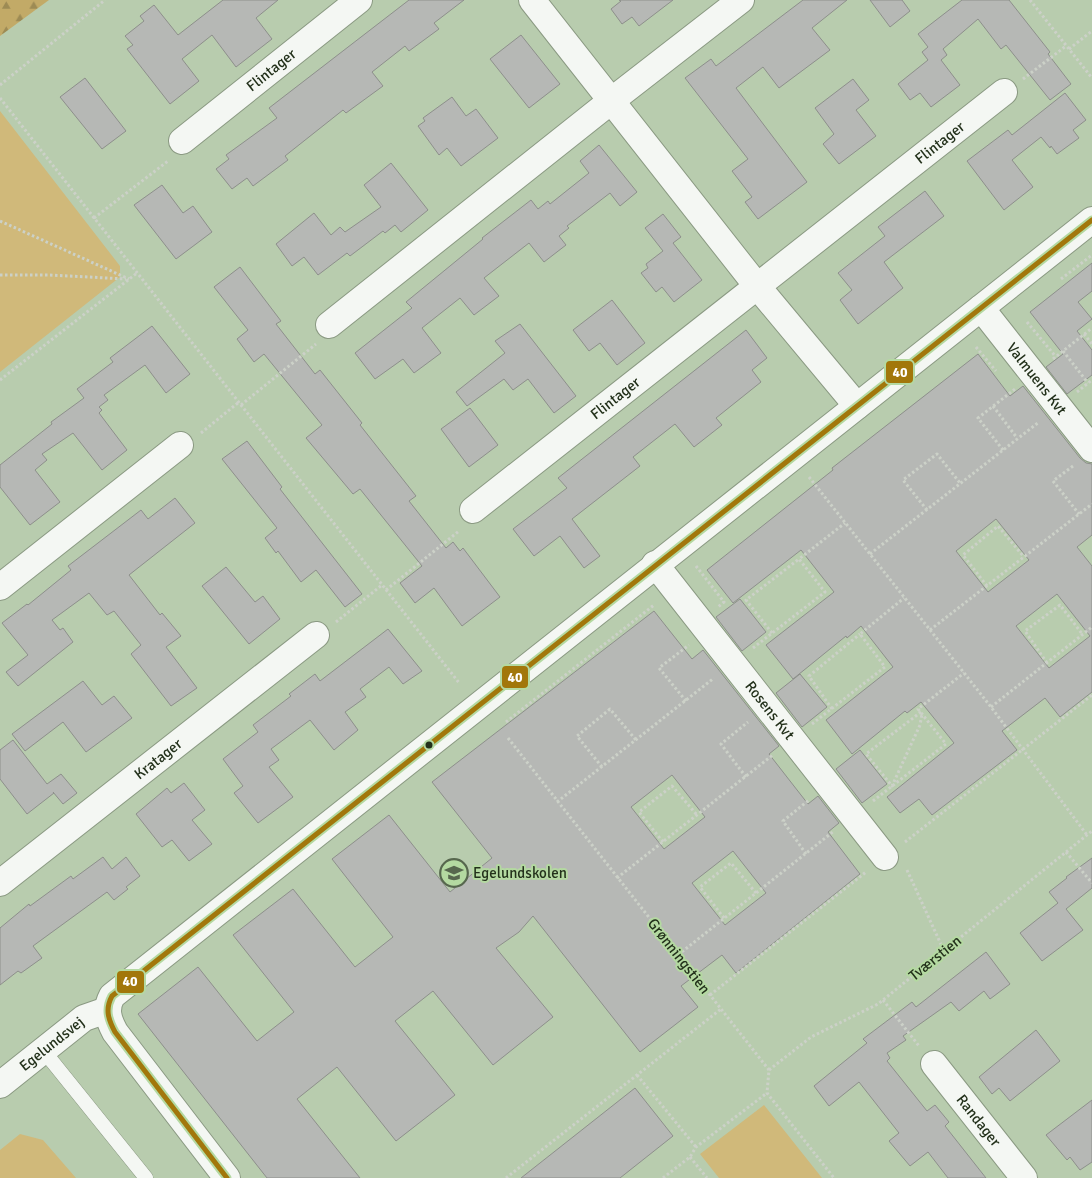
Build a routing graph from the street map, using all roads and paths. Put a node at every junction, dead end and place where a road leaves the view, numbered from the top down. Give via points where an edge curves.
1 (104, 0) edge
2 (359, 0) edge
3 (532, 0) edge
4 (741, 0) edge
5 (1030, 0) edge
6 (1092, 31) edge
7 (1066, 46) junction
8 (1069, 49) junction
9 (1092, 78) edge
10 (0, 84) edge
11 (1004, 92) joint
12 (0, 98) edge
13 (611, 100) junction
14 (182, 140) joint
15 (94, 218) junction
16 (1092, 220) edge
17 (0, 222) edge
18 (1092, 255) edge
19 (137, 273) junction
20 (0, 275) edge
21 (129, 279) junction
22 (1056, 284) dead end
23 (757, 286) junction
24 (981, 308) junction
25 (329, 325) joint
26 (1092, 328) edge
27 (998, 329) junction
28 (1084, 334) junction
29 (1092, 344) edge
30 (976, 347) junction
31 (1063, 351) junction
32 (968, 352) dead end
33 (1056, 357) junction
34 (1033, 374) junction
35 (1000, 376) dead end
36 (0, 380) edge
37 (1092, 380) edge
38 (1088, 384) junction
39 (240, 404) junction
40 (857, 406) junction
41 (993, 406) junction
42 (1058, 406) junction
43 (1017, 438) junction
44 (180, 445) joint
45 (1003, 450) junction
46 (1084, 456) edge
47 (817, 471) dead end
48 (809, 477) junction
49 (802, 483) dead end
50 (960, 483) junction
51 (1092, 504) edge
52 (473, 510) joint
53 (927, 510) junction
54 (1079, 514) junction
55 (845, 523) junction
56 (870, 554) junction
57 (1024, 557) junction
58 (799, 559) junction
59 (704, 560) dead end
60 (655, 564) junction
61 (382, 586) junction
62 (987, 586) junction
63 (0, 587) edge
64 (386, 590) junction
65 (659, 611) dead end
66 (1092, 628) edge
67 (691, 630) junction
68 (930, 630) junction
69 (772, 633) junction
70 (860, 634) dead end
71 (316, 635) joint
72 (1082, 635) junction
73 (1047, 662) junction
74 (733, 663) junction
75 (460, 684) dead end
76 (686, 701) junction
77 (768, 707) junction
78 (991, 707) junction
79 (832, 709) dead end
80 (922, 713) joint
81 (506, 722) dead end
82 (508, 738) dead end
83 (636, 740) junction
84 (602, 767) junction
85 (746, 777) dead end
86 (828, 785) junction
87 (558, 802) junction
88 (697, 815) dead end
89 (1092, 831) edge
90 (1087, 835) junction
91 (662, 842) dead end
92 (1066, 852) junction
93 (806, 854) dead end
94 (894, 861) joint
95 (0, 883) edge
96 (1092, 883) edge
97 (756, 893) dead end
98 (724, 918) dead end
99 (944, 951) junction
100 (883, 1000) junction
101 (721, 1009) junction
102 (107, 1010) junction
103 (43, 1050) junction
104 (934, 1064) joint
105 (769, 1070) junction
106 (637, 1075) junction
107 (0, 1085) edge
108 (767, 1093) junction
109 (696, 1147) junction
110 (690, 1156) junction
111 (146, 1178) edge
112 (228, 1178) edge
113 (506, 1178) edge
114 (663, 1178) edge
115 (707, 1178) edge
116 (834, 1178) edge
117 (1024, 1178) edge

1 - 10 path
2 - 14 street, Flintager
3 - 13 street
4 - 13 street
5 - 7 path
6 - 8 path
7 - 8 path
7 - 11 path
8 - 9 path
11 - 23 street, Flintager
12 - 15 path
13 - 23 street
13 - 25 street
14 - 15 path via 171,159
15 - 19 path
16 - 24 street
17 - 21 path
18 - 22 path
19 - 21 path
19 - 39 path
20 - 21 path
21 - 36 path
23 - 40 street
23 - 52 street, Flintager
24 - 27 street, Valmuens Kvt
24 - 40 street
25 - 39 path via 313,347
26 - 28 path
27 - 30 path
27 - 33 path via 1019,312
27 - 34 street, Valmuens Kvt
28 - 29 path
28 - 31 path
30 - 32 path
30 - 35 path
31 - 33 path
31 - 38 path
33 - 34 path
34 - 41 path
34 - 42 street, Valmuens Kvt
37 - 38 path
38 - 42 path
39 - 44 path via 194,439
39 - 61 path
40 - 60 street
41 - 43 path
41 - 45 path via 978,418
42 - 43 path
42 - 46 street, Valmuens Kvt
43 - 45 path
44 - 63 street
45 - 50 path
46 - 54 path via 1053,482
47 - 48 path
48 - 49 path
48 - 55 path
50 - 53 path
50 - 53 path via 937,454 903,480
51 - 54 path
52 - 64 path via 463,527
53 - 56 path
54 - 57 path
55 - 56 path
55 - 58 path
56 - 68 path
57 - 62 path
57 - 62 path via 998,526 963,555
58 - 69 path via 825,592
58 - 69 path via 746,600
59 - 67 path via 696,566 724,602
60 - 67 street, Rosens Kvt
60 - 102 street via 112,996
61 - 64 path
61 - 71 path
62 - 68 path
64 - 75 path
65 - 81 path via 653,604
66 - 72 path
67 - 74 street, Rosens Kvt
67 - 76 path via 689,645 659,668
68 - 78 path
69 - 74 path
70 - 79 path via 809,676
71 - 95 street, Kratager
72 - 73 path
72 - 73 path via 1060,605 1025,631
73 - 78 path
74 - 76 path
74 - 77 street, Rosens Kvt
76 - 83 path
77 - 85 path via 720,744
77 - 86 street, Rosens Kvt
78 - 90 path
80 - 80 path via 920,725 892,786 866,754
82 - 87 path, Grønningstien
83 - 84 path
83 - 84 path via 610,709 577,736
84 - 87 path
86 - 93 path via 782,821
86 - 94 street, Rosens Kvt
87 - 101 path, Grønningstien
88 - 91 path via 672,786 639,812
89 - 90 path, Tværstien
90 - 92 path, Tværstien
92 - 96 path
92 - 99 path, Tværstien
94 - 99 path via 912,879
97 - 98 path via 731,863 700,888
99 - 100 path, Tværstien
100 - 104 path
100 - 105 path, Tværstien via 811,1037
101 - 105 path, Grønningstien
101 - 106 path
102 - 103 street, Egelundsvej via 84,1018
102 - 112 street, Egelundsvej via 115,1032
103 - 107 street, Egelundsvej
103 - 111 lane
104 - 117 street, Randager
105 - 108 path
106 - 109 path
106 - 113 path
108 - 109 path
108 - 116 path
109 - 110 path
110 - 114 path
110 - 115 path

